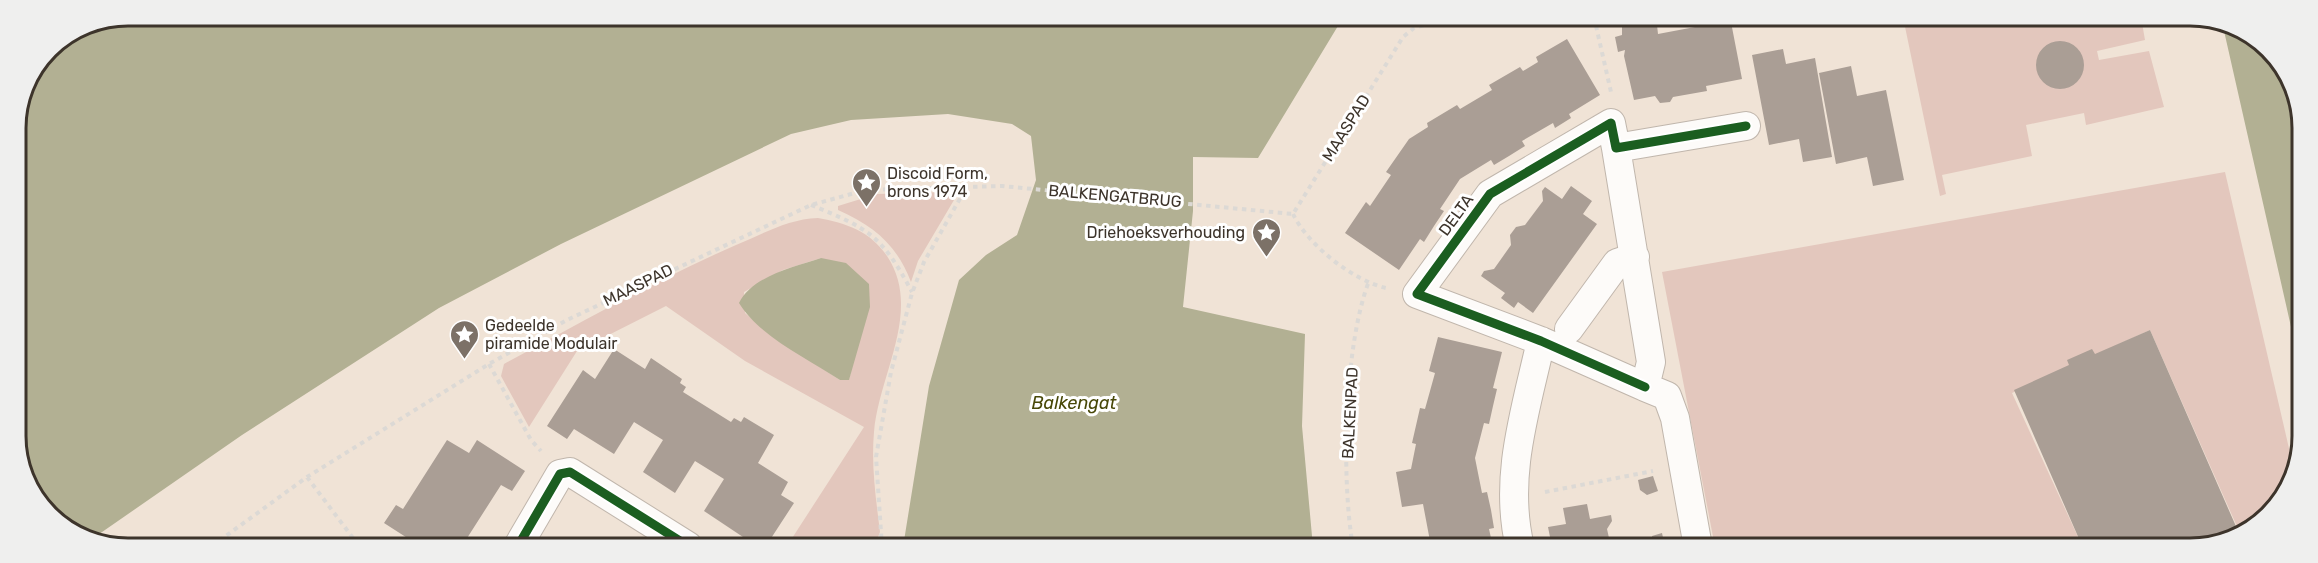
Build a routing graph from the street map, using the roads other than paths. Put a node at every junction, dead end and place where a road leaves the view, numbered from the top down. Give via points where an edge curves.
1 (1746, 126) dead end
2 (1614, 136) junction
3 (1635, 257) junction
4 (1569, 329) dead end
5 (1541, 340) junction
6 (1645, 387) junction
7 (1518, 537) edge
8 (1696, 537) edge
9 (523, 538) edge
10 (675, 538) edge

1 - 2 street, DELTA
2 - 3 street
2 - 5 street, DELTA via 1490,194 1417,294
3 - 4 street via 1617,263
3 - 6 street via 1651,362
5 - 6 street
5 - 7 street via 1513,471 1513,518
6 - 8 street via 1667,396 1675,418
9 - 10 street via 560,474 570,472

